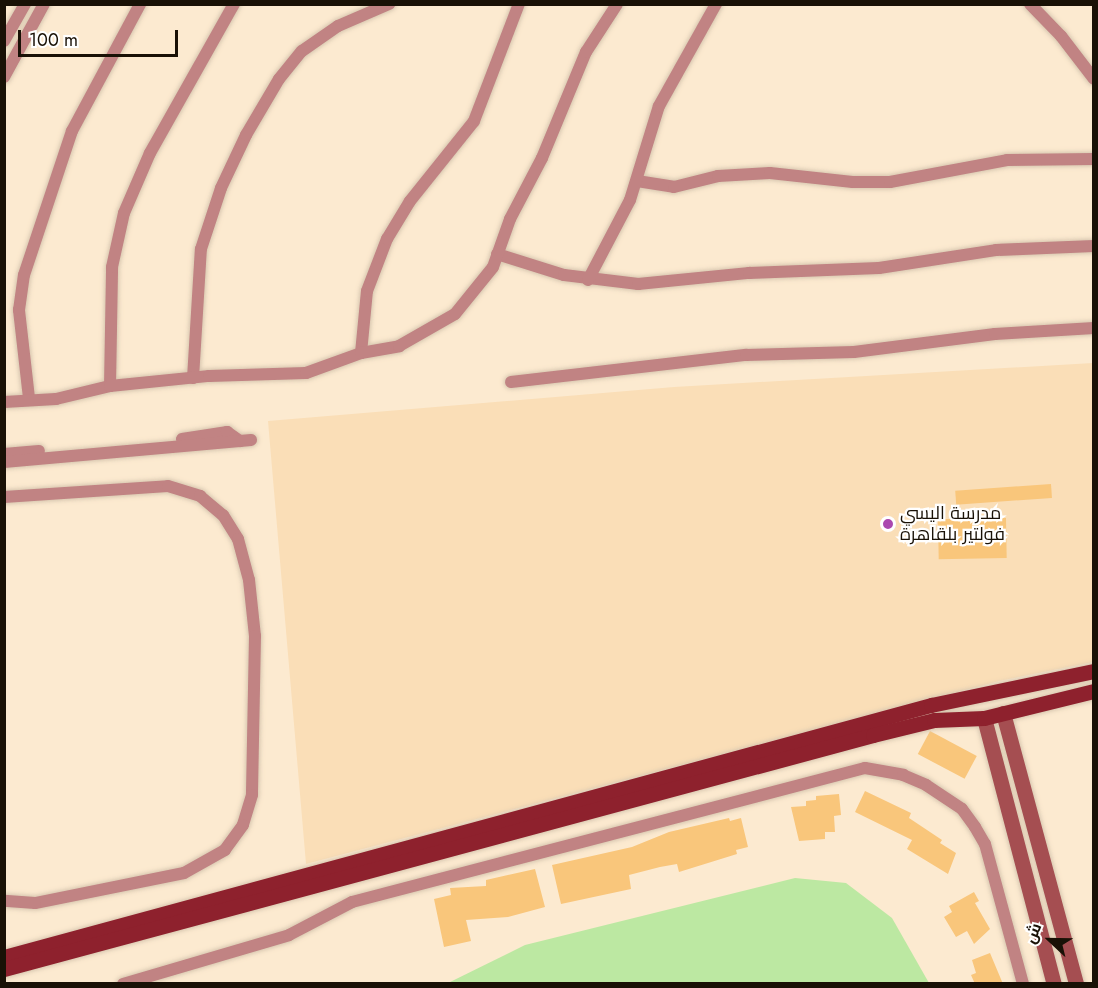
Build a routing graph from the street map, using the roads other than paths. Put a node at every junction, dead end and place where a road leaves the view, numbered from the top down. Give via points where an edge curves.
1 (25, 4) edge
2 (44, 4) edge
3 (140, 4) edge
4 (234, 4) edge
5 (389, 4) edge
6 (519, 4) edge
7 (617, 4) edge
8 (716, 4) edge
9 (1030, 4) edge
10 (4, 41) edge
11 (4, 77) edge
12 (1094, 79) edge
13 (1094, 159) edge
14 (637, 182) junction
15 (1094, 246) edge
16 (497, 254) junction
17 (588, 280) junction
18 (1094, 328) edge
19 (361, 353) junction
20 (194, 378) junction
21 (511, 382) dead end
22 (110, 386) junction
23 (29, 398) junction
24 (4, 402) edge
25 (4, 454) edge
26 (4, 462) edge
27 (4, 497) edge
28 (1094, 671) edge
29 (1094, 691) edge
30 (1003, 713) junction
31 (984, 718) junction
32 (4, 901) edge
33 (4, 957) edge
34 (4, 969) edge
35 (123, 984) edge
36 (1023, 984) edge
37 (1054, 984) edge
38 (1076, 984) edge

1 - 10 street
2 - 11 street
3 - 23 street via 72,131 24,275 19,310
4 - 22 street via 150,153 124,213 112,267
5 - 20 street via 338,26 302,51 279,78 246,135 221,188 201,249
6 - 19 street via 474,121 410,201 387,239 365,297
7 - 16 street via 586,52
8 - 14 street via 659,106
9 - 12 street
13 - 14 street via 1007,160 890,182 770,173 718,176 674,187
14 - 17 street
15 - 17 street via 996,250 879,268 749,273 664,283
16 - 17 street
16 - 19 street via 486,278 454,314 399,346
18 - 21 street via 995,334 854,352 746,355
19 - 20 street via 306,373
20 - 22 street
22 - 23 street via 83,395
23 - 24 street
25 - 26 street via 227,432 246,441
27 - 32 street via 168,486 200,496 223,515 238,539 249,580 255,636 252,795 243,825 225,850 184,873 35,903
28 - 33 main road via 931,705
29 - 30 main road
30 - 31 main road
30 - 38 street
31 - 34 main road via 934,720 873,735
31 - 37 street
35 - 36 street via 289,935 352,902 865,768 926,784 962,809 985,844

